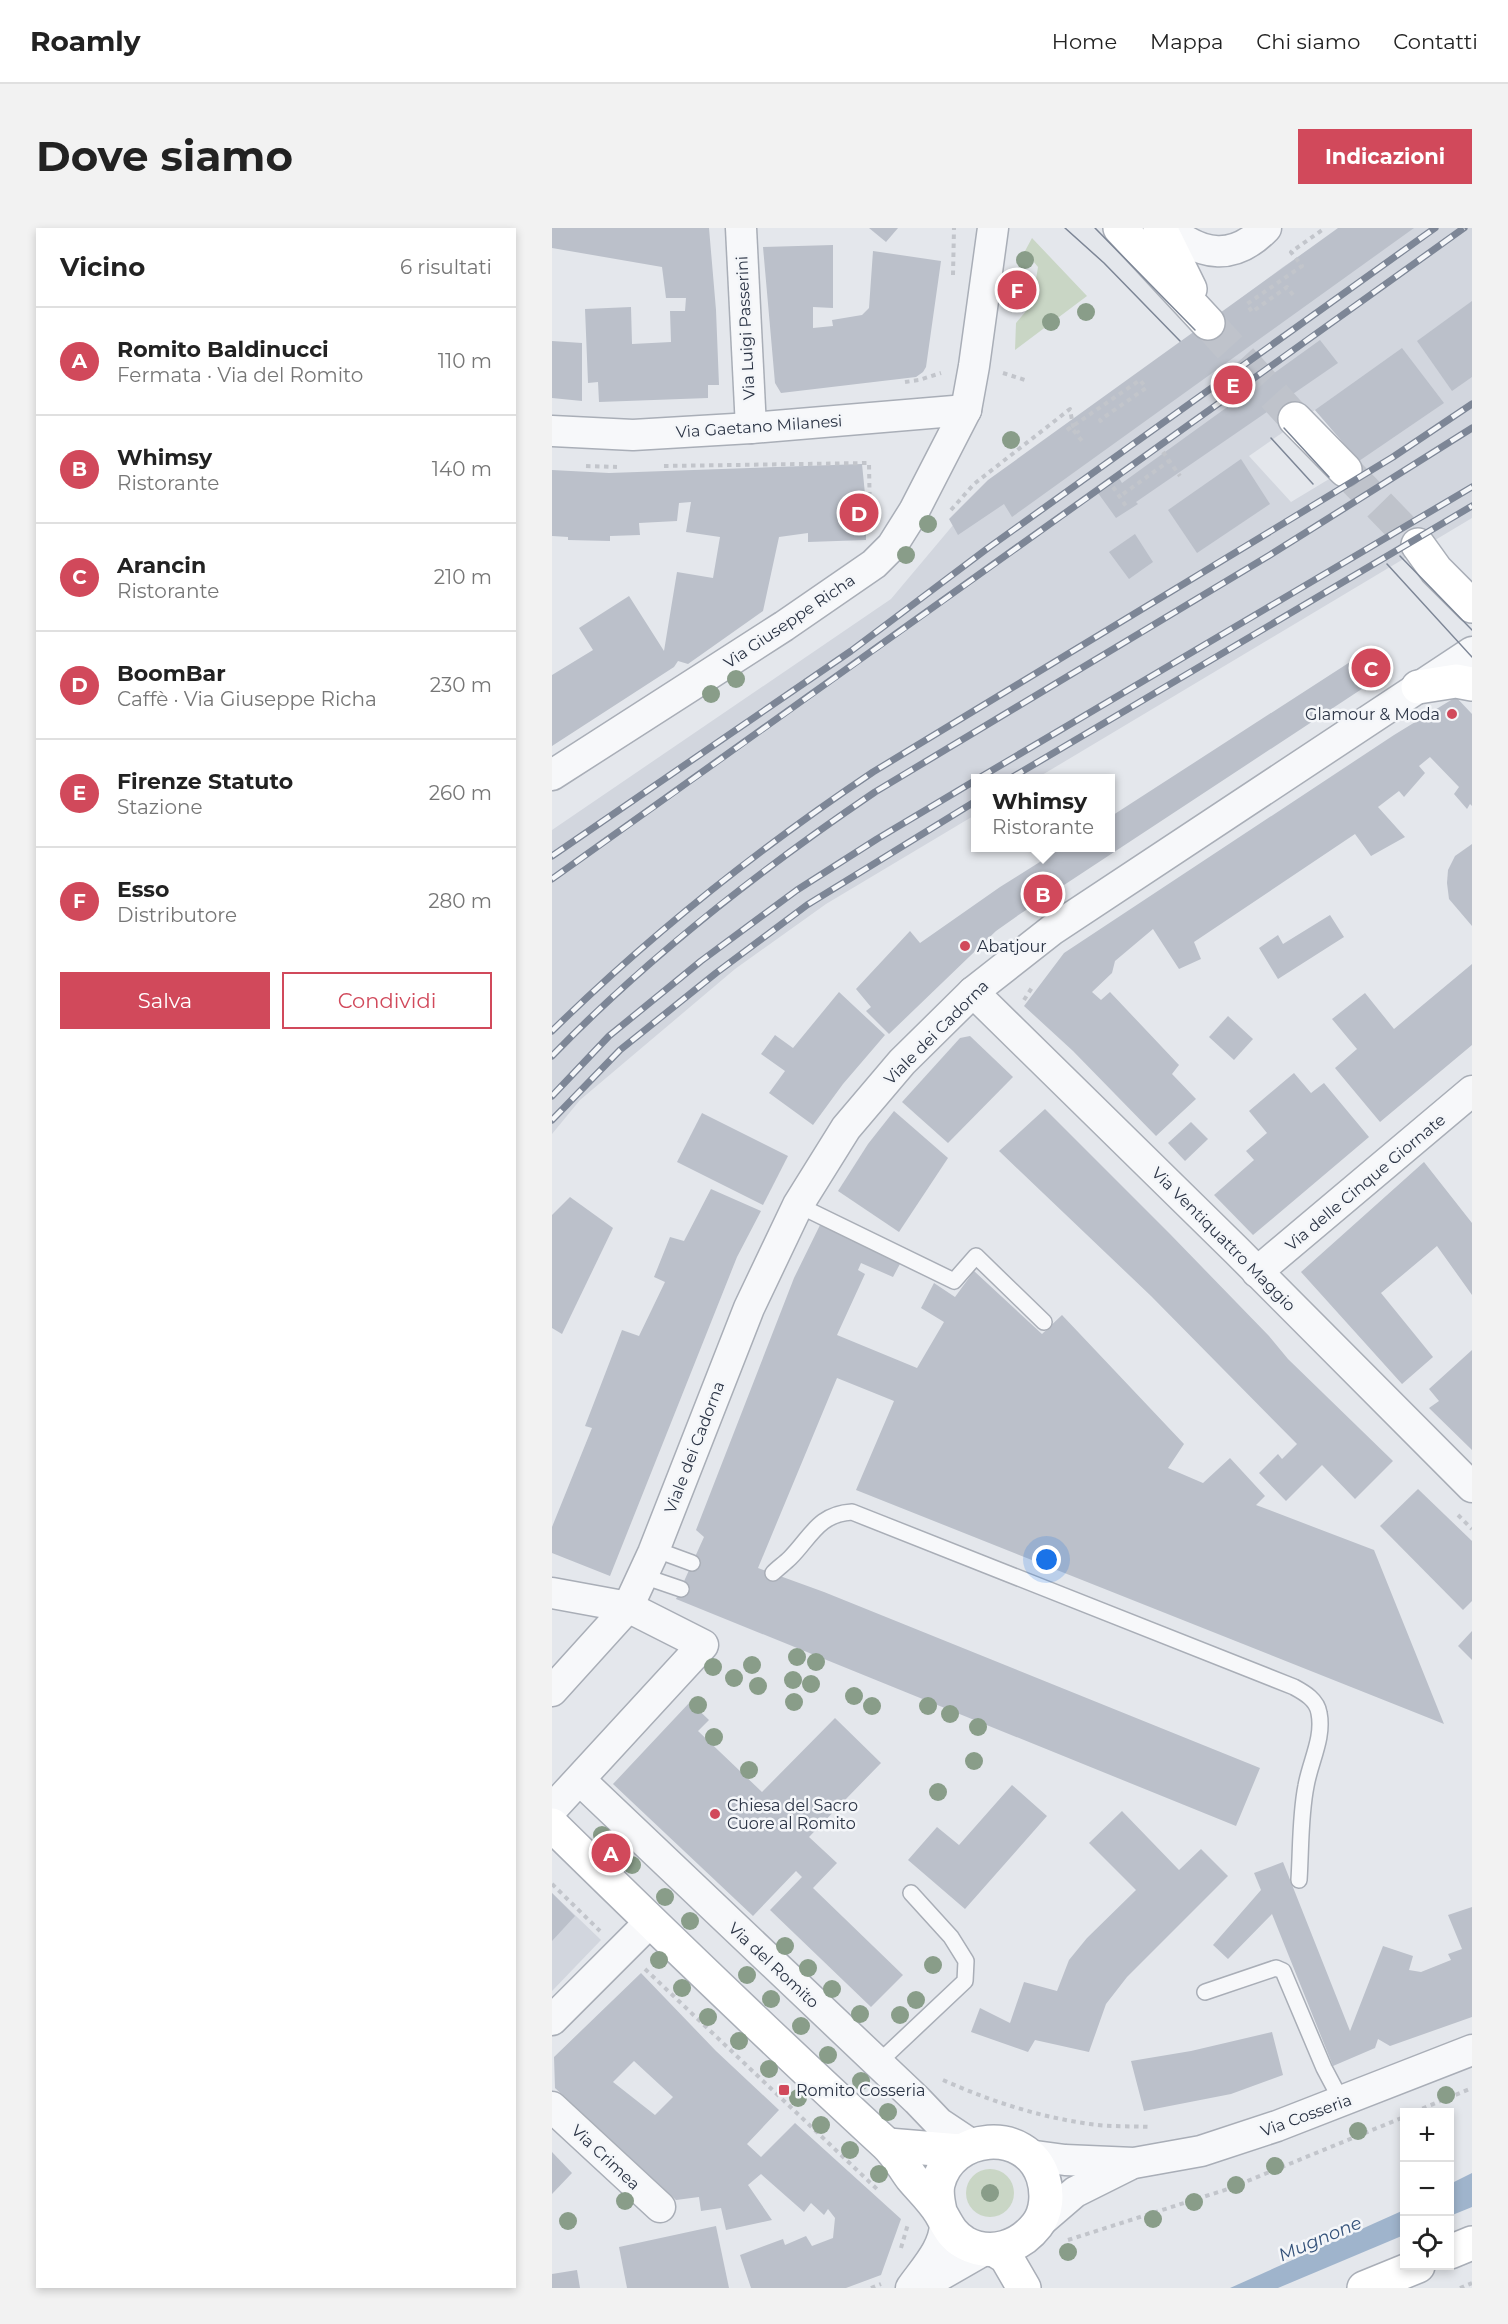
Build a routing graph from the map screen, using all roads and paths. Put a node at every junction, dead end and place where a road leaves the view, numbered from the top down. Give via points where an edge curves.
1 (741, 228) edge
2 (954, 228) edge
3 (993, 228) edge
4 (1120, 228) edge
5 (1160, 228) edge
6 (1168, 228) edge
7 (1207, 228) edge
8 (1254, 228) edge
9 (1266, 228) edge
10 (1325, 228) edge
11 (953, 284) dead end
12 (1293, 295) dead end
13 (995, 370) dead end
14 (944, 372) dead end
15 (1025, 380) dead end
16 (898, 382) dead end
17 (966, 410) junction
18 (1070, 410) dead end
19 (1295, 419) tunnel mouth
20 (1073, 426) junction
21 (1104, 426) dead end
22 (751, 428) junction
23 (552, 431) edge
24 (1079, 433) dead end
25 (1082, 441) dead end
26 (1162, 452) dead end
27 (1169, 461) junction
28 (869, 463) dead end
29 (574, 465) dead end
30 (620, 467) dead end
31 (655, 467) dead end
32 (1345, 470) tunnel mouth
33 (1180, 476) dead end
34 (1113, 487) dead end
35 (1121, 495) junction
36 (1113, 501) dead end
37 (1128, 509) dead end
38 (1418, 544) tunnel mouth
39 (1472, 606) edge
40 (1472, 652) edge
41 (1472, 684) edge
42 (1418, 687) junction
43 (552, 775) edge
44 (1039, 978) dead end
45 (973, 992) junction
46 (1020, 1005) dead end
47 (1472, 1091) edge
48 (798, 1205) junction
49 (1257, 1272) junction
50 (1044, 1322) dead end
51 (1472, 1487) edge
52 (650, 1559) junction
53 (692, 1563) dead end
54 (773, 1573) dead end
55 (681, 1589) dead end
56 (552, 1593) edge
57 (628, 1607) junction
58 (552, 1691) edge
59 (580, 1780) junction
60 (552, 1809) edge
61 (552, 1825) edge
62 (1299, 1880) dead end
63 (552, 1884) edge
64 (911, 1893) dead end
65 (651, 1921) junction
66 (604, 1935) dead end
67 (638, 1962) dead end
68 (1205, 1992) dead end
69 (552, 2020) edge
70 (1472, 2050) edge
71 (878, 2063) junction
72 (937, 2078) dead end
73 (1472, 2088) edge
74 (1342, 2102) junction
75 (552, 2107) edge
76 (1424, 2108) edge
77 (1400, 2119) edge
78 (1161, 2127) dead end
79 (888, 2145) junction
80 (966, 2148) junction
81 (1028, 2155) junction
82 (1134, 2163) junction
83 (885, 2197) dead end
84 (660, 2207) dead end
85 (931, 2218) junction
86 (1019, 2241) junction
87 (1472, 2243) edge
88 (900, 2250) dead end
89 (1454, 2250) edge
90 (1406, 2270) edge
91 (882, 2283) dead end
92 (1472, 2283) edge
93 (1023, 2285) edge
94 (871, 2288) edge
95 (911, 2288) edge
96 (918, 2288) edge
97 (1364, 2288) edge
98 (1460, 2288) edge

1 - 22 street, Via Luigi Passerini
2 - 11 path
3 - 17 street, Via Giuseppe Richa
4 - 5 street via 1207,322
6 - 9 street via 1195,246 1226,252 1247,245
7 - 8 street via 1230,234
10 - 12 path via 1291,252 1302,266 1247,304 1252,312 1287,287
13 - 15 path
14 - 16 path
17 - 22 street, Via Gaetano Milanesi
17 - 43 street, Via Giuseppe Richa via 902,533 874,564
18 - 20 path
19 - 32 street
20 - 21 path via 1140,380 1146,388 1100,420
20 - 24 path
20 - 25 path, bridge via 1067,430 1071,427
22 - 23 street, Via Gaetano Milanesi via 633,435
26 - 27 path
27 - 33 path
27 - 35 path
28 - 31 path
29 - 30 path
34 - 35 path
35 - 36 path
35 - 37 path
38 - 39 street via 1436,570
40 - 42 street, Viale dei Cadorna
41 - 42 street via 1456,681
42 - 45 street, Viale dei Cadorna via 1052,930
44 - 46 path
45 - 48 street, Viale dei Cadorna via 902,1062 846,1128
45 - 49 street, Via Ventiquattro Maggio
47 - 49 street, Via delle Cinque Giornate
48 - 50 lane via 954,1281 976,1256
48 - 52 street, Viale dei Cadorna via 749,1308
49 - 51 street, Via Ventiquattro Maggio
52 - 53 lane
52 - 55 lane
52 - 57 street, Viale dei Cadorna
54 - 62 lane via 825,1519 852,1512 1306,1693 1319,1711 1320,1736 1305,1787
56 - 57 street
57 - 58 street, Viale dei Cadorna
57 - 59 street via 703,1645
59 - 60 street
59 - 71 street, Via del Romito
61 - 65 street
63 - 66 path
64 - 71 lane via 951,1937 966,1961 965,1981
65 - 69 street
65 - 79 street
67 - 83 path
68 - 74 lane via 1276,1968 1283,1971
70 - 74 street, Via Cosseria
71 - 80 street, Via del Romito
72 - 78 path via 1024,2111 1091,2124
73 - 76 path
74 - 82 street, Via Cosseria via 1201,2151
75 - 84 street, Via Crimea
77 - 86 path via 1228,2189
79 - 80 street
79 - 85 street
80 - 81 street via 986,2141 1001,2142
80 - 85 street via 943,2171
81 - 82 street, Via Cosseria
81 - 86 street via 1042,2175 1046,2199
82 - 86 street, Via Cosseria via 1076,2192
85 - 86 street via 965,2243
85 - 88 path
85 - 95 street via 945,2233
86 - 93 street via 1015,2256
86 - 96 street, Via Cosseria
87 - 89 street
90 - 97 street
91 - 94 path
92 - 98 path

